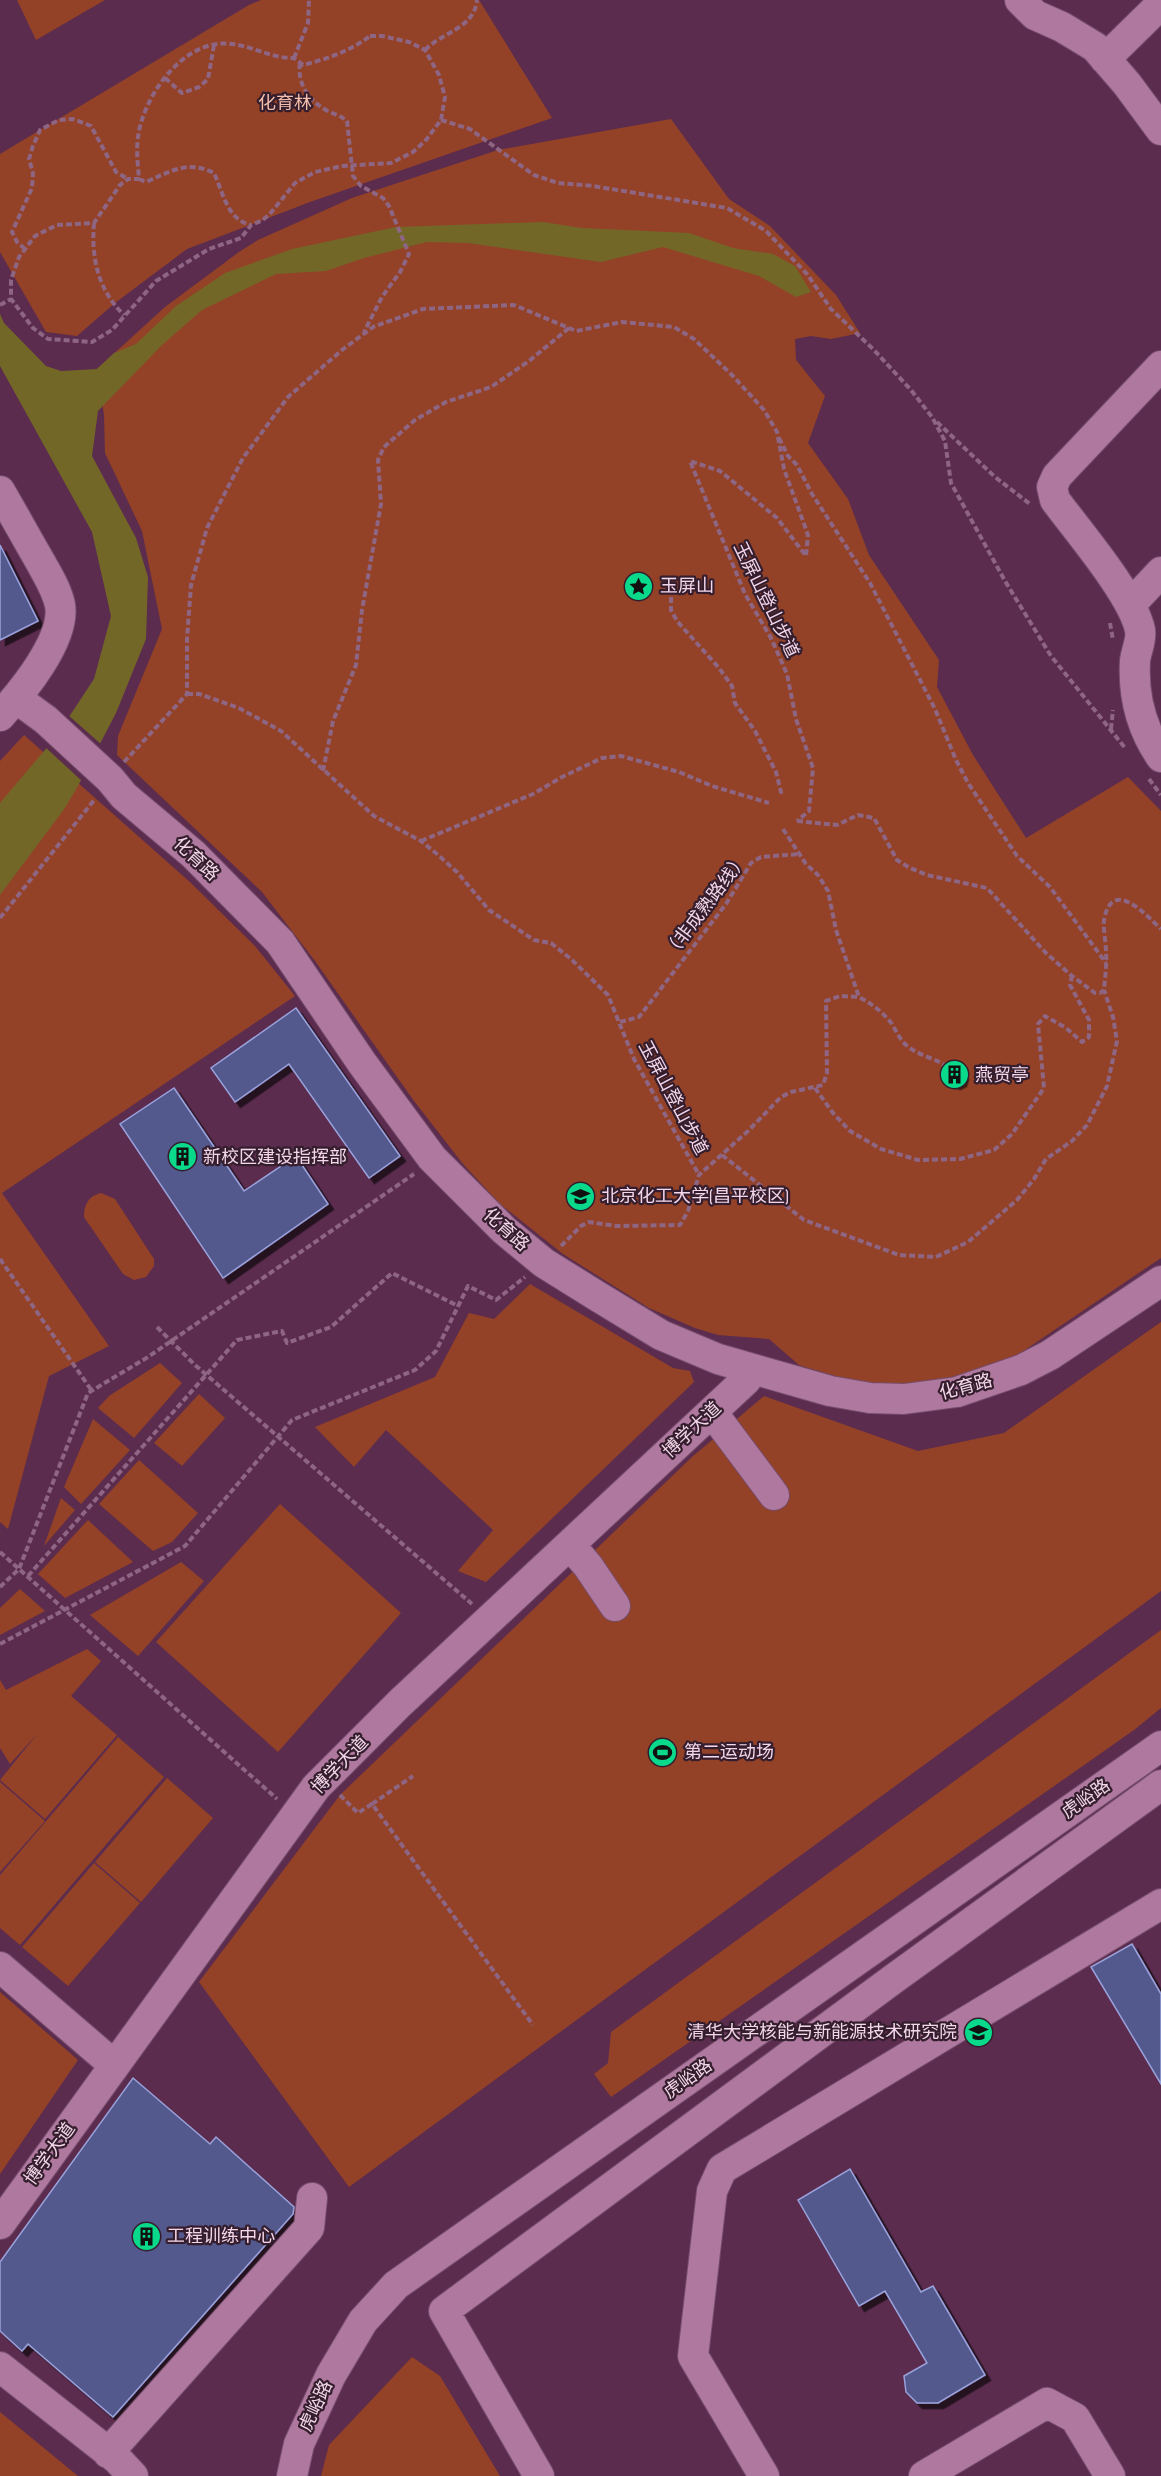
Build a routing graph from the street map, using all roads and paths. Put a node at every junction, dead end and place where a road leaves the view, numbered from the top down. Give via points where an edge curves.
1 (309, 0) edge
2 (477, 0) edge
3 (1020, 0) edge
4 (1161, 4) edge
5 (214, 45) junction
6 (425, 50) junction
7 (294, 58) junction
8 (1105, 59) junction
9 (300, 63) junction
10 (165, 78) junction
11 (441, 120) junction
12 (1161, 130) edge
13 (350, 166) junction
14 (128, 179) junction
15 (139, 179) junction
16 (94, 223) junction
17 (251, 225) junction
18 (25, 249) junction
19 (11, 299) junction
20 (0, 305) edge
21 (124, 315) junction
22 (569, 328) junction
23 (362, 335) junction
24 (1161, 366) edge
25 (932, 417) junction
26 (777, 432) junction
27 (0, 491) edge
28 (1032, 506) dead end
29 (1161, 572) edge
30 (671, 597) dead end
31 (1119, 608) junction
32 (1114, 645) dead end
33 (187, 691) junction
34 (8, 707) edge
35 (1113, 709) dead end
36 (1112, 730) junction
37 (1151, 756) edge
38 (323, 771) junction
39 (112, 774) junction
40 (1161, 795) edge
41 (782, 796) dead end
42 (769, 803) dead end
43 (783, 829) dead end
44 (420, 841) junction
45 (799, 854) junction
46 (0, 918) edge
47 (1161, 929) edge
48 (1106, 963) junction
49 (1072, 976) junction
50 (1104, 990) junction
51 (859, 997) junction
52 (620, 1022) junction
53 (951, 1074) dead end
54 (815, 1088) junction
55 (722, 1155) junction
56 (432, 1158) junction
57 (699, 1175) junction
58 (559, 1248) dead end
59 (0, 1259) edge
60 (528, 1275) dead end
61 (1161, 1281) edge
62 (458, 1306) junction
63 (157, 1328) dead end
64 (169, 1342) junction
65 (752, 1370) junction
66 (206, 1374) junction
67 (92, 1390) junction
68 (712, 1412) junction
69 (278, 1437) junction
70 (774, 1495) dead end
71 (570, 1545) junction
72 (0, 1552) edge
73 (19, 1569) junction
74 (28, 1576) junction
75 (0, 1587) edge
76 (615, 1606) dead end
77 (65, 1610) junction
78 (490, 1620) junction
79 (0, 1644) edge
80 (1161, 1746) edge
81 (413, 1776) dead end
82 (1161, 1785) edge
83 (335, 1790) dead end
84 (372, 1804) junction
85 (295, 1816) junction
86 (1161, 1904) edge
87 (0, 1967) edge
88 (533, 2025) dead end
89 (114, 2065) junction
90 (312, 2198) dead end
91 (0, 2224) edge
92 (0, 2367) edge
93 (108, 2453) junction
94 (133, 2476) edge
95 (292, 2476) edge
96 (539, 2476) edge
97 (764, 2476) edge
98 (924, 2476) edge
99 (1110, 2476) edge

1 - 7 path via 308,23
2 - 6 path via 465,25
3 - 8 street via 1035,15 1095,47
4 - 8 street
5 - 7 path via 242,45
5 - 10 path via 196,50
5 - 10 path via 208,79 199,87 182,93
6 - 9 path via 409,42 370,36 325,59
6 - 11 path via 439,75 445,97
7 - 9 path
8 - 12 street
9 - 13 path via 298,74 304,90 324,109 347,121
10 - 15 path via 154,94 138,137
11 - 13 path via 413,152 391,163
11 - 25 path via 470,129 542,178 727,208 766,231 807,274 831,309 881,358
13 - 17 path via 315,172 295,183 269,215
13 - 23 path via 361,186 383,198 409,254
14 - 15 path
14 - 16 path
14 - 18 path via 116,172 91,126 73,119 59,120 40,130 29,159 32,188 12,232
15 - 17 path via 146,182 186,166 200,166 214,172 230,212 242,223
16 - 18 path via 57,225 35,236
16 - 21 path via 96,270 103,290
17 - 21 path via 241,238 209,249 156,281
18 - 19 path via 11,280
19 - 20 path
19 - 21 path via 33,328 48,339 92,342 112,330
22 - 23 path, 玉屏山登山步道 via 514,305 472,306 423,309
22 - 26 path, 玉屏山登山步道 via 576,331 622,322 674,327 694,339 734,376 764,410
22 - 38 path via 491,387 446,402 415,420 384,447 378,460 381,504 356,664 333,721
23 - 33 path, 玉屏山登山步道 via 288,397 243,459 207,528 191,585
24 - 31 street via 1057,476 1052,487 1055,500
25 - 28 path
25 - 36 path via 945,441 951,483 1005,581 1052,656
26 - 48 path via 788,456 870,583 931,700 968,783 1017,856 1050,887
26 - 49 path, 玉屏山登山步道 via 784,469 808,535 806,556 777,518 720,471 690,461 745,594 787,674 796,719 813,768 809,811 797,821 837,825 858,815 874,818 897,860 927,875 987,888
27 - 34 street via 54,588 60,606 53,642
29 - 31 street
30 - 41 path via 671,610 678,621 732,686 735,703 776,771
31 - 32 path
31 - 37 street via 1140,631 1135,659 1137,698
33 - 38 path, 玉屏山登山步道 via 239,708 281,731
33 - 39 path
34 - 39 street, 化育路 via 46,720
35 - 36 path
36 - 37 path
37 - 40 path
38 - 44 path, 玉屏山登山步道 via 374,816
39 - 46 path
39 - 56 street, 化育路 via 124,796 193,854 280,942
42 - 44 path via 621,756 602,758 533,794
43 - 45 path
44 - 52 path, 玉屏山登山步道 via 457,872 489,910 534,940 551,943 571,959 608,994
45 - 51 path via 828,891
45 - 52 path, （非成熟路线） via 761,857 751,863 726,904 639,1017
47 - 48 path via 1127,901 1115,900 1109,904 1104,921
48 - 50 path
49 - 50 path, 玉屏山登山步道 via 1095,993
49 - 54 path via 1070,985 1089,1020 1089,1037 1082,1042 1045,1016 1038,1024 1044,1088 1012,1134 994,1149 960,1160 918,1160 881,1149 850,1131
50 - 55 path via 1117,1041 1107,1086 1087,1125 1046,1159 1017,1200 968,1242 936,1257 899,1255 804,1220
51 - 53 path via 873,1004 913,1051 943,1064
51 - 54 path via 840,996 826,1001 827,1073 823,1085
52 - 57 path, 玉屏山登山步道 via 634,1059
54 - 55 path, 玉屏山登山步道 via 780,1097
55 - 57 path, 玉屏山登山步道
56 - 64 path via 405,1182
56 - 65 street, 化育路 via 504,1230 544,1263 661,1335
57 - 58 path, 玉屏山登山步道 via 680,1225 616,1226 589,1222
59 - 67 path
60 - 62 path via 496,1300 468,1286
61 - 65 street, 化育路 via 1050,1355 1021,1370 957,1392 904,1399 870,1398
62 - 66 path via 392,1273 331,1327 287,1343 282,1332 237,1340
62 - 69 path via 436,1351 415,1370 291,1420
63 - 64 path
64 - 66 path
64 - 67 path
65 - 68 street, 博学大道
66 - 69 path
66 - 74 path
67 - 73 path
68 - 70 street
68 - 71 street, 博学大道
69 - 77 path via 185,1545
69 - 78 path
71 - 76 street
71 - 78 street, 博学大道
72 - 73 path
73 - 74 path
73 - 75 path
74 - 77 path
77 - 79 path
77 - 85 path
78 - 85 street, 博学大道 via 316,1787
80 - 95 street, 虎峪路 via 396,2285 363,2321 331,2375 299,2444
81 - 84 path
82 - 96 street via 444,2311
83 - 84 path via 358,1814
84 - 88 path
85 - 89 street, 博学大道
86 - 97 street via 722,2169 712,2191 693,2356
87 - 89 street
89 - 91 street, 博学大道
90 - 93 street via 309,2228
92 - 93 street
93 - 94 street
98 - 99 street via 1047,2403 1075,2418

